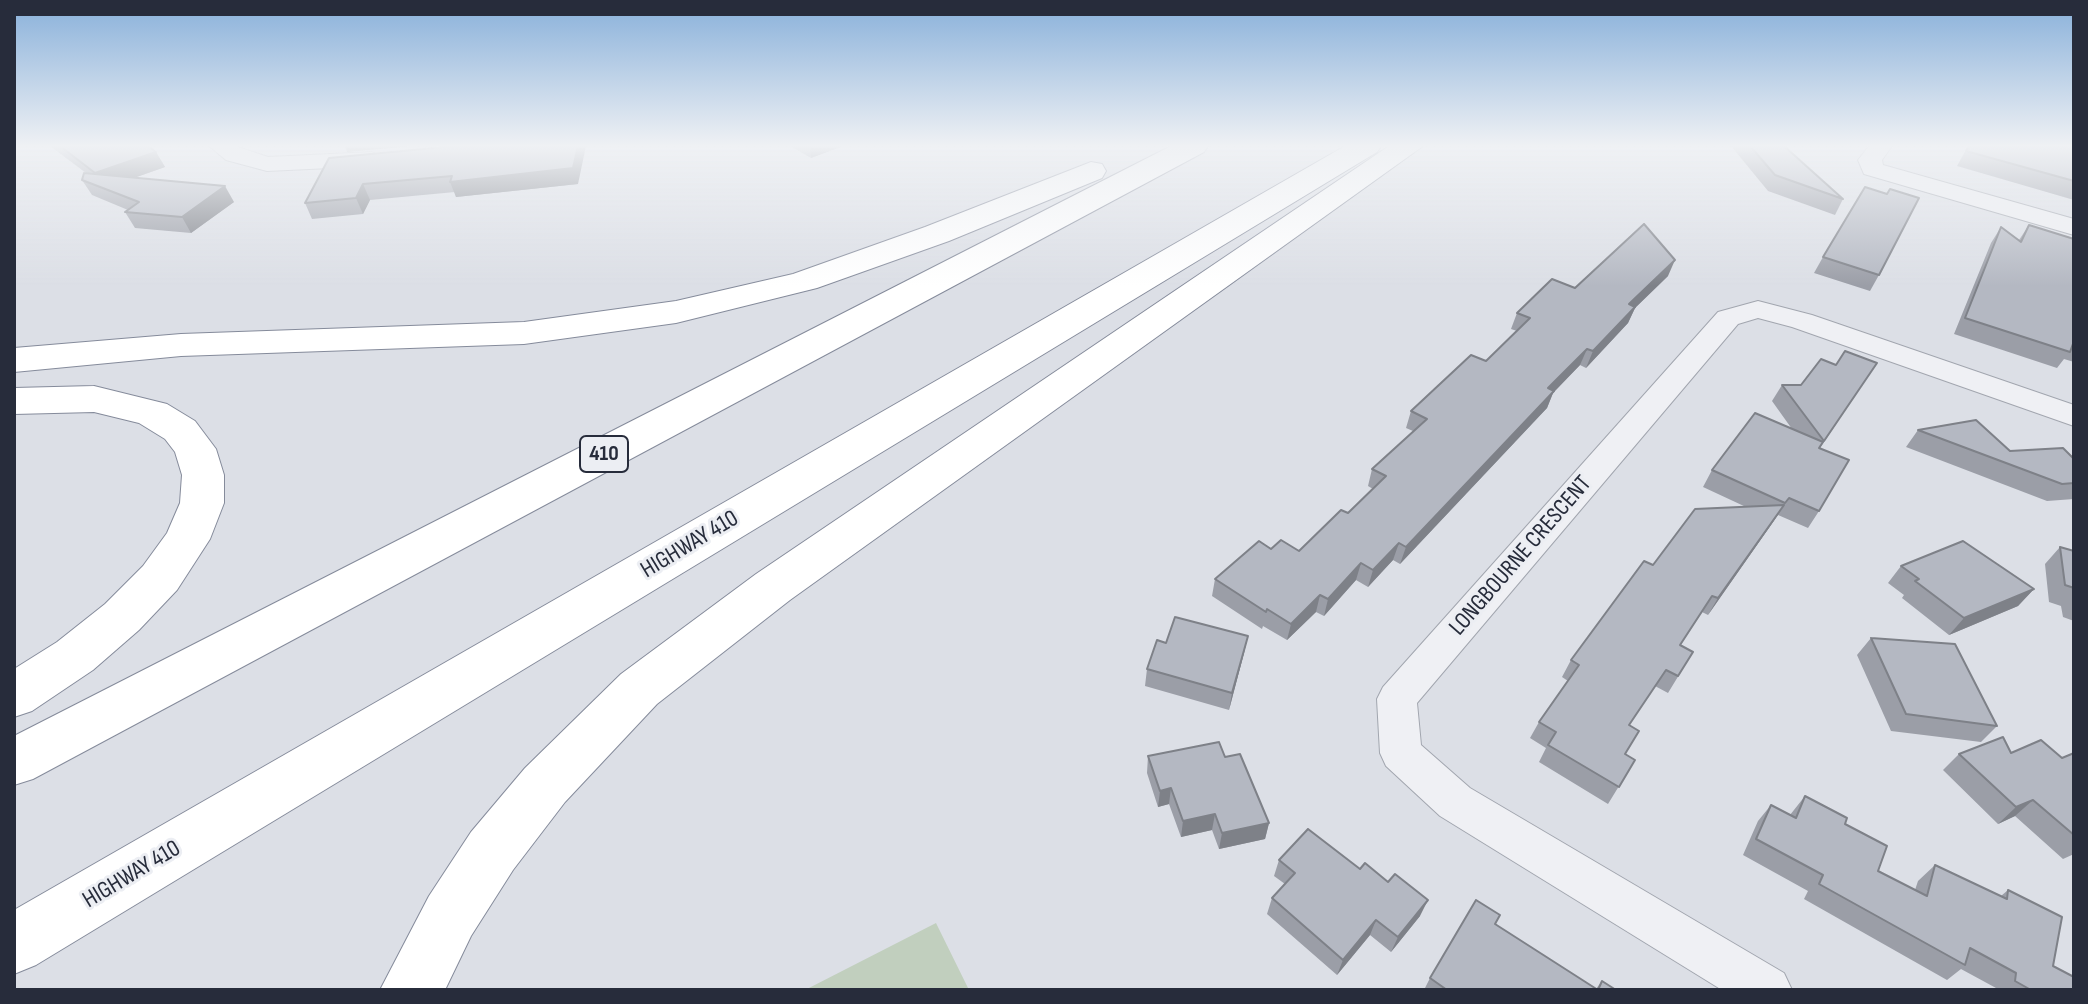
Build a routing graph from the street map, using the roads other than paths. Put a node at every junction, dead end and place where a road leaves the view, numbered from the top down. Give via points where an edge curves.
1 (1038, 193) edge
2 (1103, 193) edge
3 (1287, 193) edge
4 (1341, 193) edge
5 (1955, 193) edge
6 (2074, 227) edge
7 (14, 360) edge
8 (14, 401) edge
9 (2074, 416) edge
10 (14, 696) edge
11 (14, 762) edge
12 (14, 944) edge
13 (412, 990) edge
14 (1767, 990) edge

1 - 7 highway via 849,265 691,309 524,333 137,347
2 - 11 highway, 410
3 - 12 highway, HIGHWAY 410
4 - 13 highway via 786,578 639,689 545,785 492,851
5 - 6 street
8 - 10 highway via 94,399 153,413 180,430 195,449 203,475 202,503 187,539 160,578 75,656
9 - 14 street, LONGBOURNE CRESCENT via 1758,309 1728,318 1397,699 1401,753 1455,802

